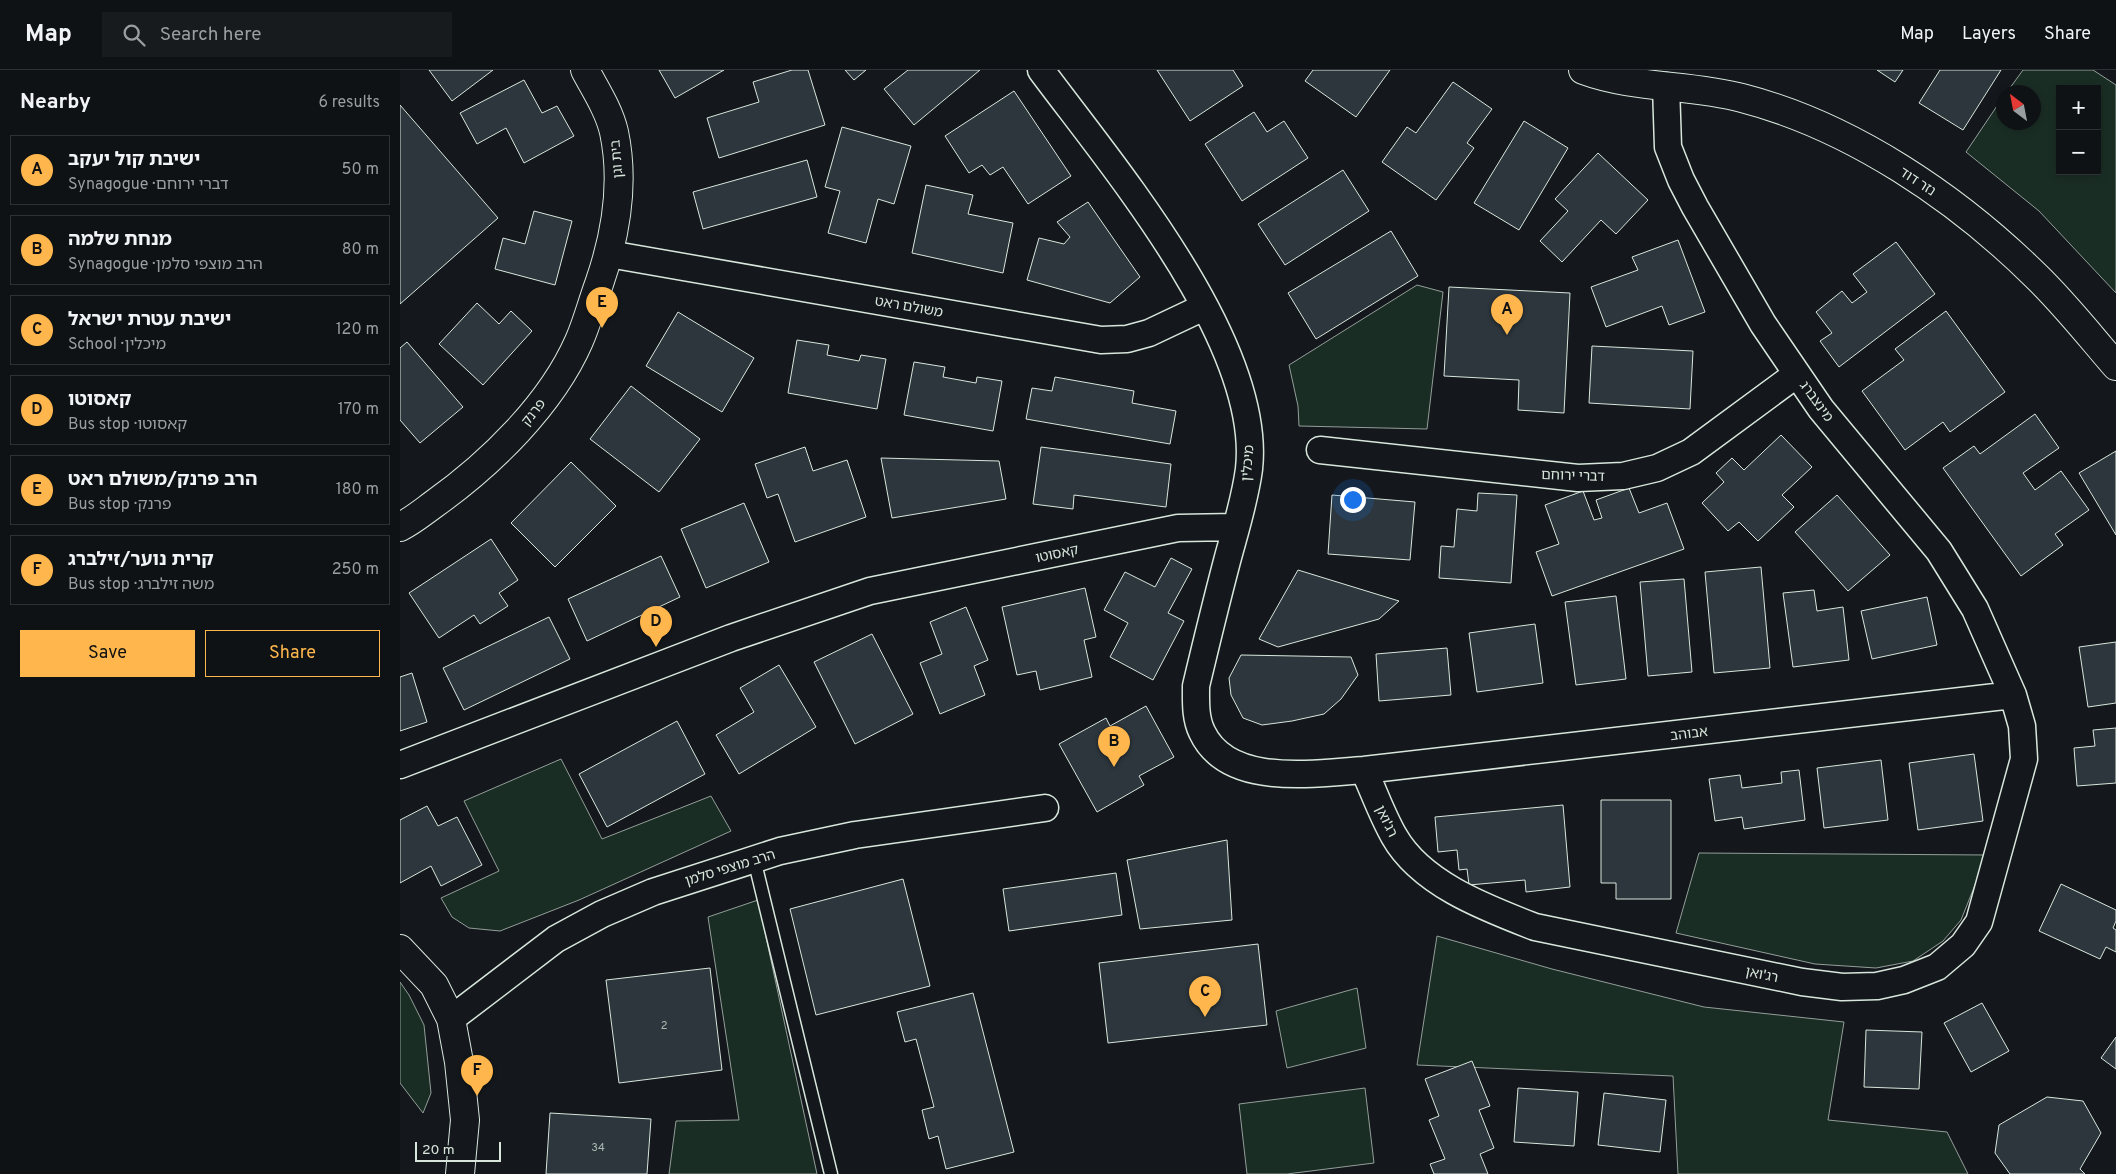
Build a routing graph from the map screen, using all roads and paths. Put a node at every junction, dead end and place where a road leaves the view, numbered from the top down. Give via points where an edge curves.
1 (585, 70) edge
2 (1041, 70) edge
3 (1583, 70) edge
4 (1666, 86) junction
5 (609, 254) junction
6 (1204, 308) junction
7 (2116, 366) edge
8 (1798, 374) junction
9 (1320, 450) dead end
10 (1236, 527) junction
11 (400, 528) edge
12 (2013, 695) junction
13 (400, 764) edge
14 (1364, 770) junction
15 (1045, 808) dead end
16 (754, 860) junction
17 (400, 949) edge
18 (450, 1018) junction
19 (460, 1174) edge
20 (831, 1174) edge

1 - 5 street, בית וגן via 614,130 619,202
2 - 6 street, מיכלין via 1142,206 1178,260
3 - 4 street, נזר דוד via 1626,82
4 - 7 street, נזר דוד via 1742,97 1781,109 1865,148 1925,184 2037,276
4 - 8 street, מינצברג via 1668,147 1681,180 1763,324
5 - 6 street, משולם ראט via 1101,340 1126,339 1149,333
5 - 11 street, פרנק via 578,342 552,388 513,437 461,485
6 - 10 street, מיכלין via 1236,378 1246,409 1249,468
8 - 9 street, דברי ירוחם via 1691,452 1657,468 1623,476 1578,478
8 - 12 street, מינצברג via 1821,409 1939,551 1975,609
10 - 13 street, קאסוטו via 1178,528 870,591 731,638
10 - 14 street, מיכלין via 1196,686 1202,732 1216,751 1235,765 1298,775
12 - 14 street, אבוהב
12 - 14 street, רג'ואן via 2022,726 2024,759 1980,922 1963,946 1937,967 1877,986 1842,987 1802,982 1535,927 1495,911 1437,881 1410,859 1394,838
15 - 16 street, הרב מוצפי סלמן via 855,835
16 - 18 street, הרב מוצפי סלמן via 653,892 602,914 556,940
16 - 20 lane
17 - 18 street via 434,985
18 - 19 street via 459,1062 465,1120

